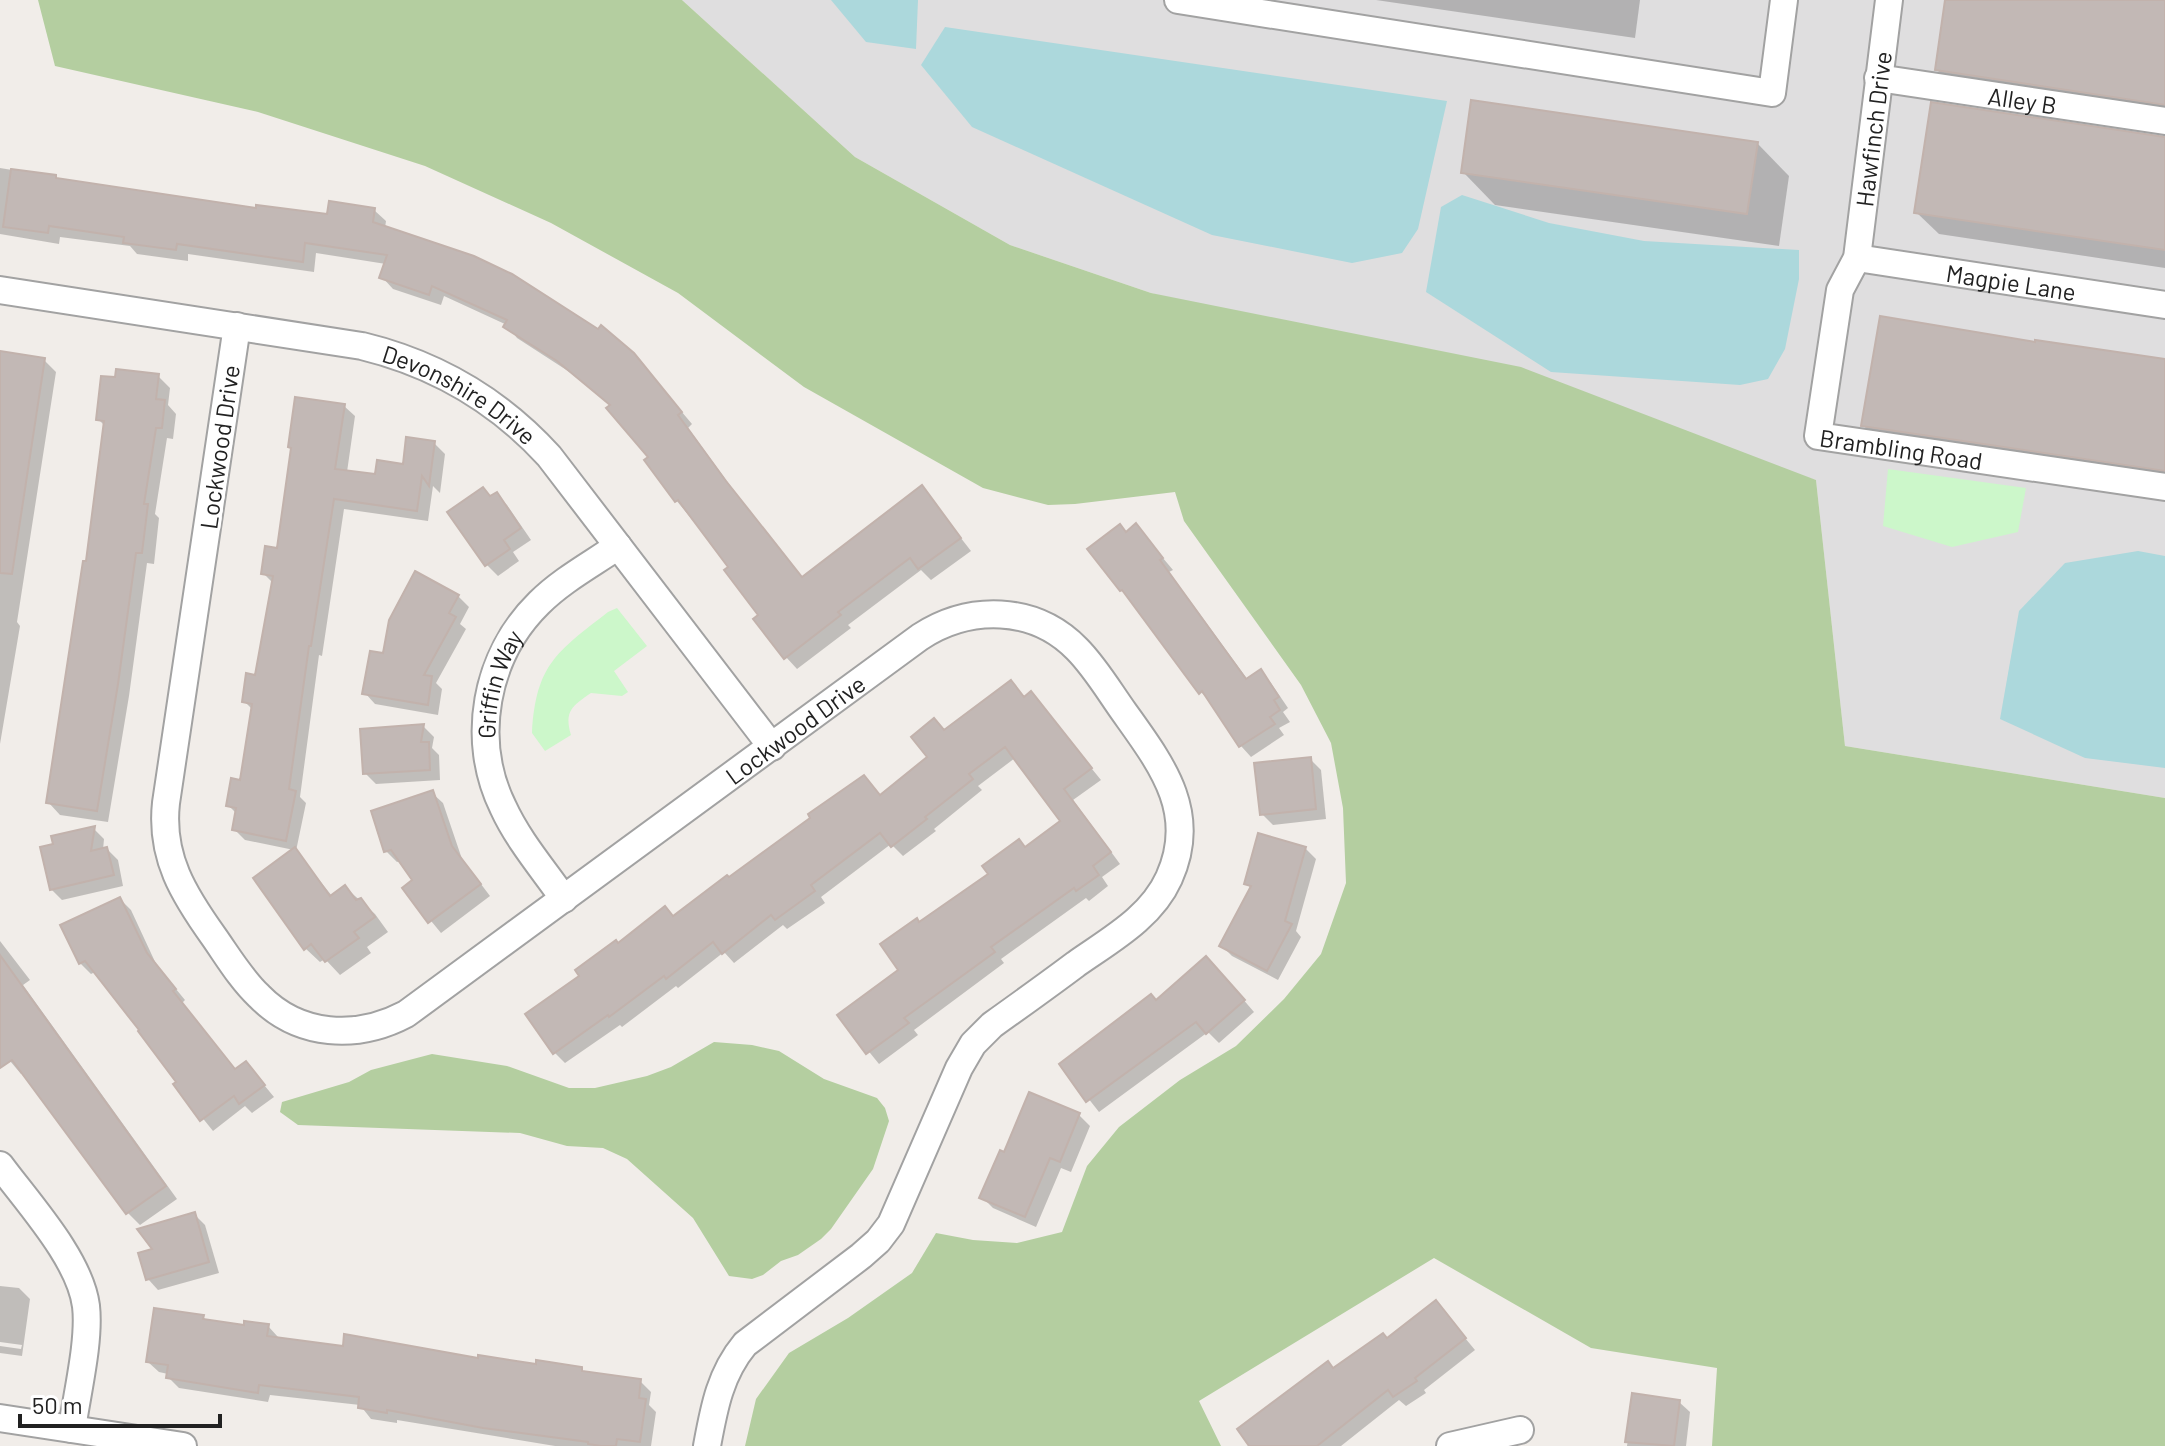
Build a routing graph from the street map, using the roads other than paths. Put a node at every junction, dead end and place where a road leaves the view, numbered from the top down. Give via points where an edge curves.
1 (1178, 0) edge
2 (1784, 0) edge
3 (1889, 0) edge
4 (1878, 78) junction
5 (2165, 121) edge
6 (1857, 258) junction
7 (0, 290) edge
8 (2165, 305) edge
9 (237, 326) junction
10 (2165, 487) edge
11 (618, 546) junction
12 (772, 747) junction
13 (564, 899) junction
14 (0, 1165) edge
15 (0, 1418) edge
16 (72, 1429) junction
17 (1520, 1430) dead end
18 (183, 1446) edge
19 (707, 1446) edge
20 (1450, 1446) edge

1 - 2 street via 1772,93
3 - 4 street, Hawfinch Drive
4 - 5 street, Alley B
4 - 6 street, Hawfinch Drive
6 - 8 street, Magpie Lane
6 - 10 street, Brambling Road via 1840,290 1818,436
7 - 9 street, Devonshire Drive
9 - 11 street, Devonshire Drive via 384,351 465,386 534,440
9 - 13 street, Lockwood Drive via 165,811 168,856 186,897 260,998 294,1022 336,1032 377,1027 406,1014
11 - 12 street, Devonshire Drive
11 - 13 street, Griffin Way via 530,612 504,652 489,697 486,745 496,791 509,820
12 - 13 street, Lockwood Drive
12 - 19 street, Lockwood Drive via 938,626 979,614 1011,615 1051,629 1090,664 1168,778 1178,807 1179,839 1168,879 1145,913 973,1044 891,1224 870,1249 756,1333 735,1355 719,1389
14 - 16 street via 73,1267 83,1292 86,1326
15 - 16 street
16 - 18 street
17 - 20 street

